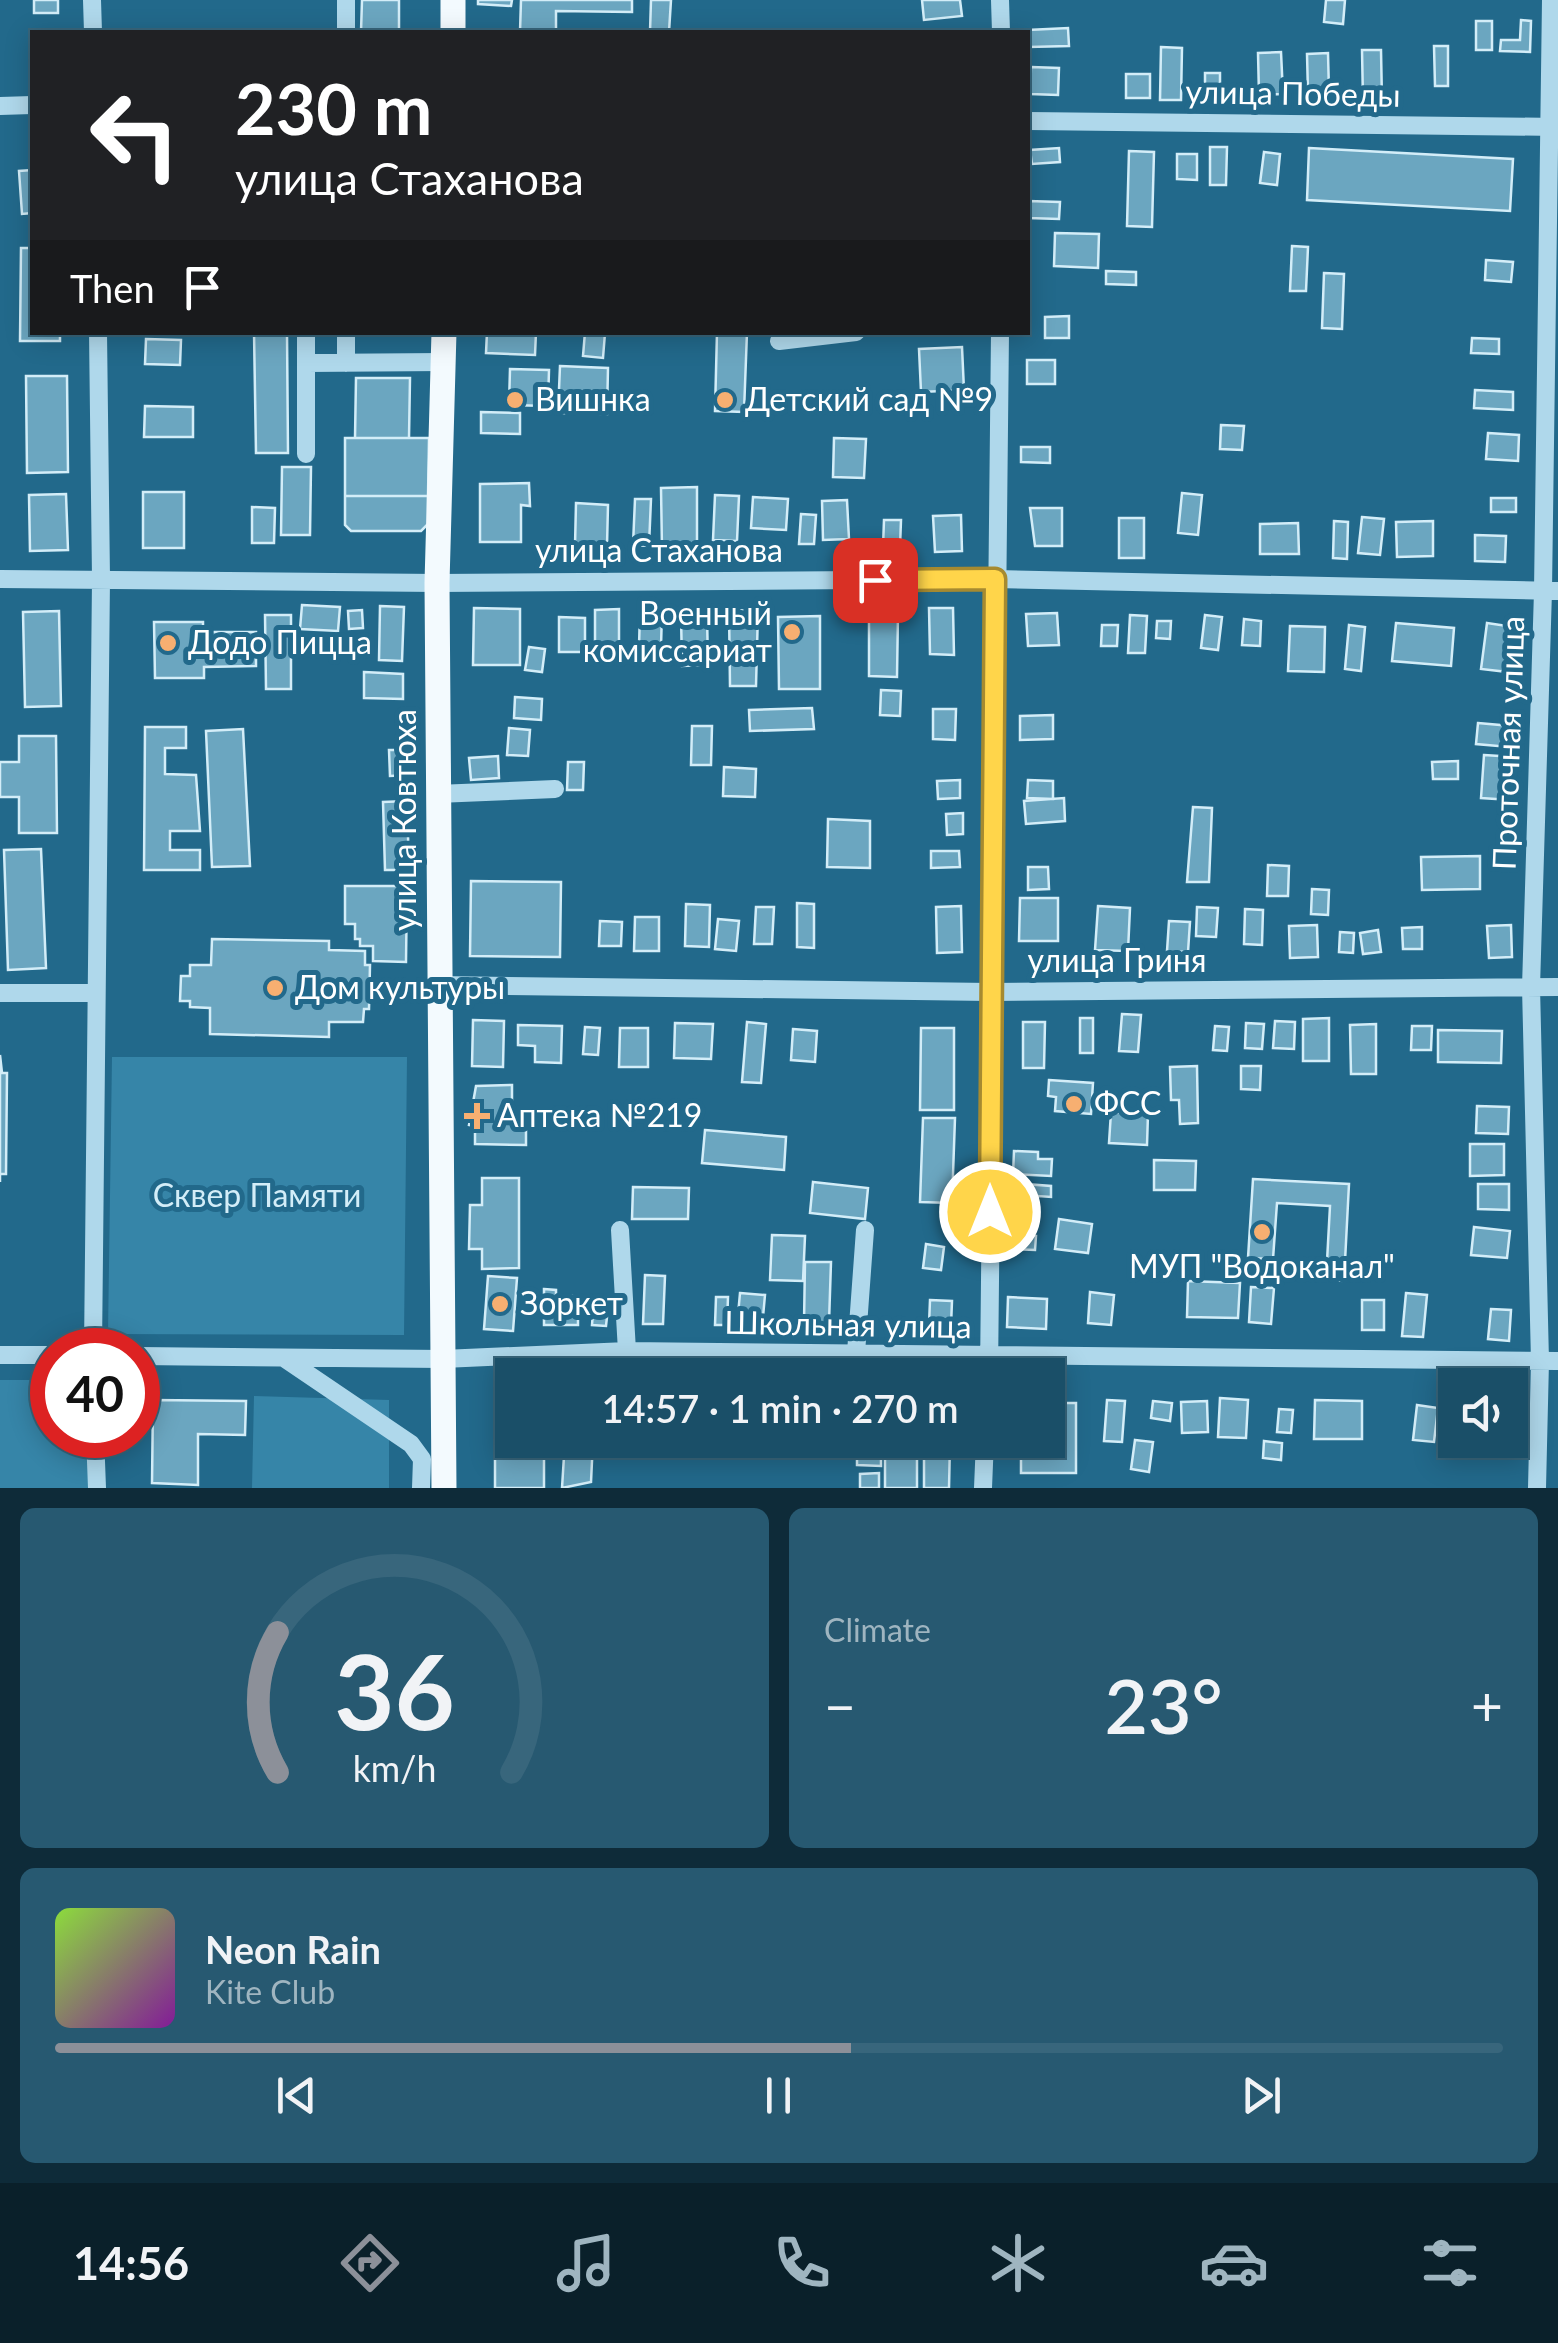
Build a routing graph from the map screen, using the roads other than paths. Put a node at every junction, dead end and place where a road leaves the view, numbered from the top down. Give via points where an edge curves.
1 (92, 0) edge
2 (346, 0) edge
3 (453, 0) edge
4 (1000, 0) edge
5 (1551, 0) edge
6 (93, 30) edge
7 (346, 30) edge
8 (452, 30) edge
9 (1001, 30) edge
10 (30, 105) edge
11 (0, 106) edge
12 (1030, 121) edge
13 (1554, 127) edge
14 (98, 335) edge
15 (306, 335) edge
16 (346, 335) edge
17 (444, 335) edge
18 (833, 335) edge
19 (1000, 335) edge
20 (778, 342) dead end
21 (444, 362) junction
22 (306, 363) junction
23 (346, 363) junction
24 (306, 454) dead end
25 (0, 578) edge
26 (101, 579) junction
27 (995, 579) junction
28 (437, 583) junction
29 (1551, 591) edge
30 (555, 790) dead end
31 (437, 794) junction
32 (437, 984) junction
33 (1558, 987) edge
34 (1531, 988) junction
35 (990, 992) junction
36 (0, 993) edge
37 (96, 994) junction
38 (620, 1230) dead end
39 (864, 1230) dead end
40 (93, 1328) edge
41 (627, 1352) junction
42 (856, 1353) junction
43 (0, 1355) edge
44 (30, 1356) edge
45 (160, 1356) edge
46 (283, 1358) junction
47 (904, 1358) edge
48 (989, 1358) edge
49 (444, 1359) junction
50 (1549, 1361) edge
51 (1065, 1366) edge
52 (96, 1458) edge
53 (985, 1458) edge
54 (97, 1488) edge
55 (421, 1488) edge
56 (444, 1488) edge
57 (983, 1488) edge
58 (1536, 1488) edge

1 - 6 street
2 - 7 street
3 - 8 main road
4 - 9 street
5 - 13 street, Проточная улица
10 - 11 street
12 - 13 street, улица Победы
13 - 29 street, Проточная улица
14 - 26 street
15 - 22 street
16 - 23 street
17 - 21 main road, улица Ковтюха
18 - 20 street
19 - 27 street
21 - 23 street
21 - 28 main road, улица Ковтюха
22 - 23 street
22 - 24 street
25 - 26 street, улица Стаханова
26 - 28 street, улица Стаханова
26 - 37 street
27 - 28 street, улица Стаханова
27 - 29 street, улица Стаханова
27 - 35 street
28 - 31 main road, улица Ковтюха
29 - 34 street, Проточная улица
30 - 31 street
31 - 32 main road, улица Ковтюха
32 - 35 street, улица Гриня
32 - 49 main road, улица Ковтюха
33 - 34 street, улица Гриня
34 - 35 street, улица Гриня
34 - 50 street, Проточная улица
35 - 48 street
36 - 37 street
37 - 40 street
38 - 41 street
39 - 42 street
41 - 42 street, Школьная улица
41 - 49 street, Школьная улица
42 - 47 street, Школьная улица
43 - 44 street
45 - 46 street, Школьная улица
46 - 49 street, Школьная улица
46 - 55 street via 412,1444 422,1460
49 - 56 main road, улица Ковтюха
50 - 51 street, Школьная улица
50 - 58 street, Проточная улица
52 - 54 street
53 - 57 street

